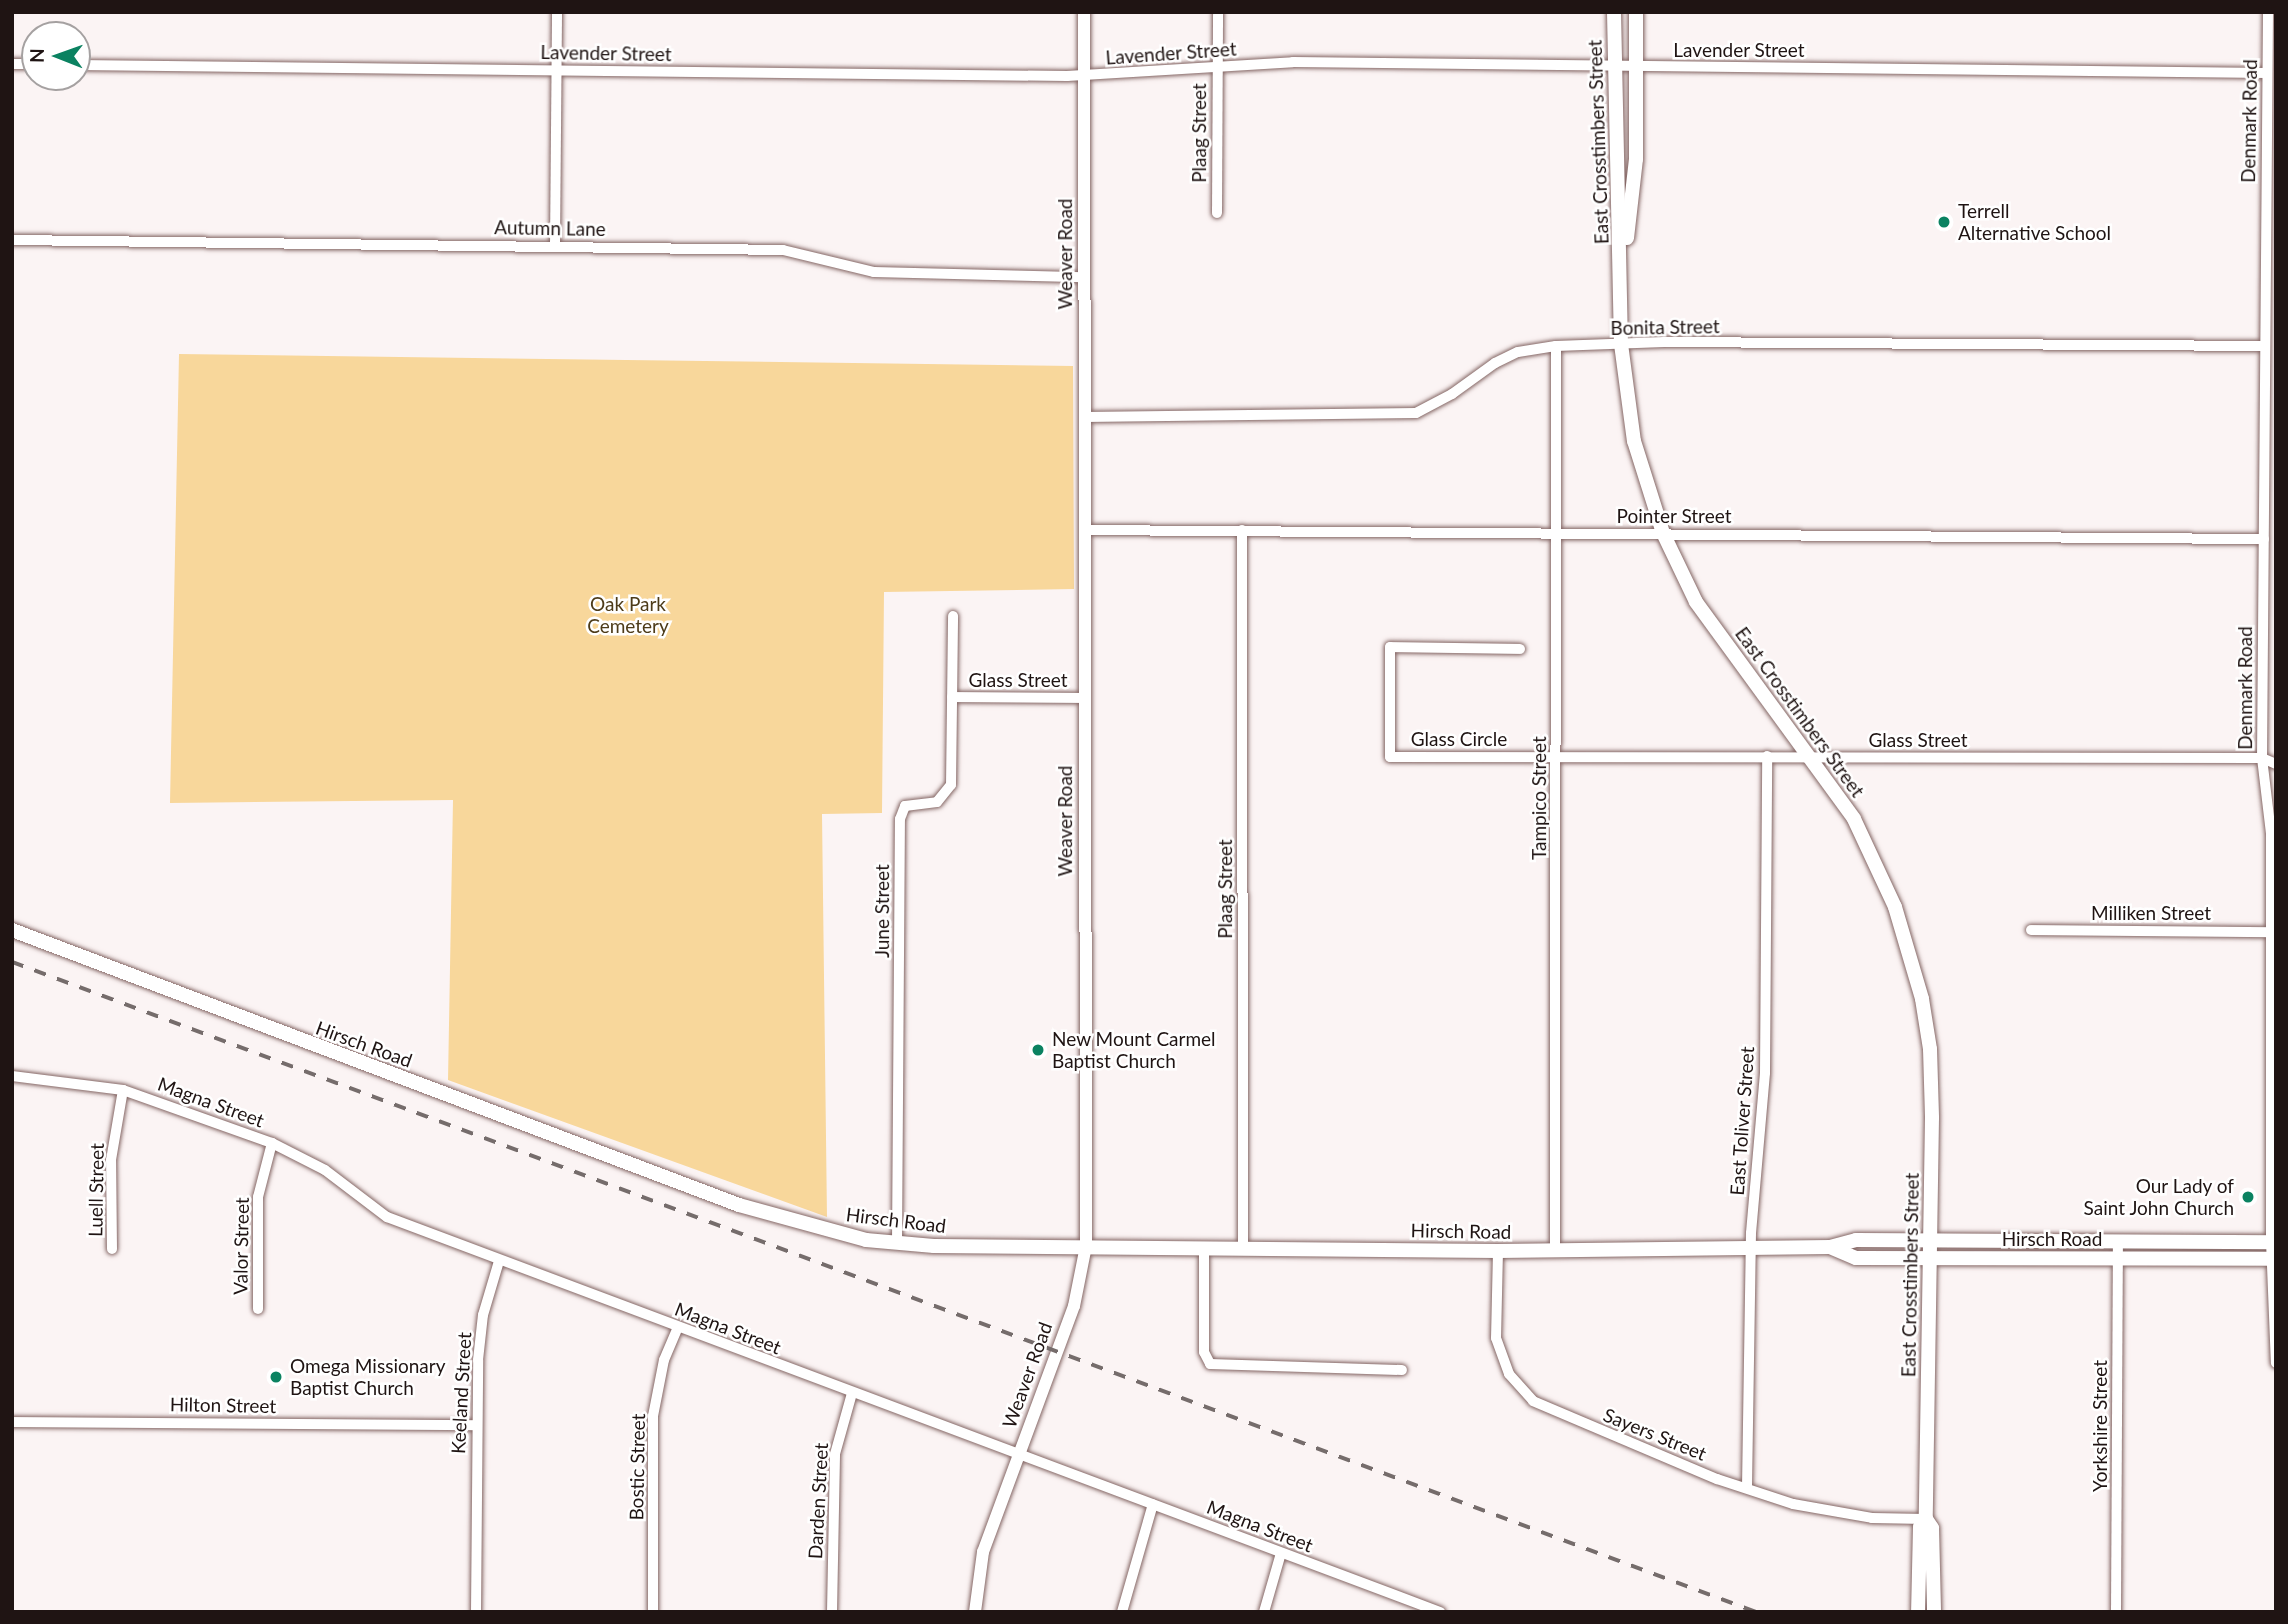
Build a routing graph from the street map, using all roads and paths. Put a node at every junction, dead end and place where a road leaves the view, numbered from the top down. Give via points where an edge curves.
1 (557, 12) edge
2 (1084, 12) edge
3 (1217, 12) edge
4 (1614, 12) edge
5 (1636, 12) edge
6 (2268, 12) edge
7 (91, 65) edge
8 (1217, 67) junction
9 (1613, 67) junction
10 (1635, 67) junction
11 (556, 70) junction
12 (2267, 73) junction
13 (1083, 76) junction
14 (1217, 213) dead end
15 (12, 240) edge
16 (555, 245) junction
17 (1623, 270) junction
18 (1084, 277) junction
19 (1621, 344) junction
20 (1556, 346) junction
21 (2264, 346) junction
22 (1084, 417) junction
23 (2264, 450) junction
24 (2276, 450) edge
25 (1084, 530) junction
26 (1242, 530) junction
27 (1556, 533) junction
28 (1663, 533) junction
29 (2264, 539) junction
30 (953, 616) dead end
31 (1520, 649) dead end
32 (952, 697) junction
33 (1084, 698) junction
34 (1557, 756) junction
35 (1767, 756) junction
36 (1813, 758) junction
37 (2262, 758) junction
38 (2276, 764) edge
39 (12, 930) edge
40 (2031, 930) dead end
41 (2270, 932) junction
42 (2272, 1024) edge
43 (12, 1076) edge
44 (124, 1090) junction
45 (272, 1143) junction
46 (1930, 1240) junction
47 (2118, 1241) junction
48 (2273, 1241) edge
49 (897, 1242) junction
50 (1086, 1246) junction
51 (1751, 1247) junction
52 (1830, 1247) junction
53 (1243, 1248) junction
54 (112, 1249) dead end
55 (1204, 1249) junction
56 (1555, 1250) junction
57 (1498, 1251) junction
58 (1930, 1258) junction
59 (2118, 1259) junction
60 (2275, 1259) edge
61 (499, 1261) junction
62 (257, 1309) dead end
63 (678, 1327) junction
64 (2276, 1363) edge
65 (1402, 1370) dead end
66 (852, 1393) junction
67 (12, 1422) edge
68 (475, 1425) junction
69 (1018, 1453) junction
70 (1747, 1487) junction
71 (1153, 1504) junction
72 (1926, 1519) junction
73 (1281, 1553) junction
74 (476, 1612) edge
75 (653, 1612) edge
76 (832, 1612) edge
77 (975, 1612) edge
78 (1122, 1612) edge
79 (1264, 1612) edge
80 (1440, 1612) edge
81 (1918, 1612) edge
82 (1934, 1612) edge
83 (2116, 1612) edge

1 - 11 street
2 - 13 street, Weaver Road
3 - 8 street, Plaag Street
4 - 9 main road, East Crosstimbers Street
5 - 10 main road, East Crosstimbers Street
6 - 12 street, Denmark Road
7 - 11 street, Lavender Street
8 - 9 street, Lavender Street via 1293,62
8 - 13 street, Lavender Street
8 - 14 street, Plaag Street
9 - 10 street, Lavender Street
9 - 17 main road, East Crosstimbers Street
10 - 12 street, Lavender Street
10 - 17 main road, East Crosstimbers Street via 1636,159
11 - 13 street, Lavender Street
11 - 16 street
12 - 21 street, Denmark Road
13 - 18 street, Weaver Road
15 - 16 street, Autumn Lane
16 - 18 street, Autumn Lane via 783,250 874,272
17 - 19 main road, East Crosstimbers Street
18 - 22 street, Weaver Road
19 - 20 street, Bonita Street
19 - 21 street, Bonita Street
19 - 28 main road, East Crosstimbers Street via 1634,441
20 - 22 street, Bonita Street via 1518,352 1416,412
20 - 27 street, Tampico Street
21 - 23 street, Denmark Road
22 - 25 street, Weaver Road
23 - 24 street
23 - 29 street, Denmark Road
25 - 26 street, Pointer Street
25 - 33 street, Weaver Road
26 - 27 street, Pointer Street
26 - 53 street, Plaag Street
27 - 28 street, Pointer Street
27 - 34 street, Tampico Street
28 - 29 street, Pointer Street
28 - 36 main road, East Crosstimbers Street via 1696,602
29 - 37 street, Denmark Road
30 - 32 street, June Street
31 - 34 street, Glass Circle via 1390,647 1390,757
32 - 33 street, Glass Street
32 - 49 street, June Street via 948,794 937,802 905,806 900,819
33 - 50 street, Weaver Road
34 - 35 street, Glass Street
34 - 56 street, Tampico Street
35 - 36 street, Glass Street
35 - 51 street, East Toliver Street via 1765,1073
36 - 37 street, Glass Street
36 - 46 main road, East Crosstimbers Street via 1854,819 1895,906 1922,999 1930,1049
37 - 38 street, Glass Street
37 - 41 street, Denmark Road via 2271,834
39 - 49 main road, Hirsch Road via 739,1205 818,1229
40 - 41 street, Milliken Street
41 - 42 street, Denmark Road
42 - 48 street, Denmark Road
43 - 44 street, Magna Street
44 - 45 street, Magna Street
44 - 54 street, Luell Street via 111,1160
45 - 61 street, Magna Street via 325,1170 387,1217
45 - 62 street, Valor Street via 257,1197
46 - 47 main road, Hirsch Road
46 - 52 main road, Hirsch Road via 1856,1240
46 - 58 main road, East Crosstimbers Street
47 - 48 main road, Hirsch Road
47 - 59 street, Yorkshire Street
48 - 60 street, Denmark Road
49 - 50 main road, Hirsch Road
50 - 55 main road, Hirsch Road
50 - 69 street, Weaver Road via 1074,1306
51 - 52 main road, Hirsch Road
51 - 56 main road, Hirsch Road
51 - 70 street, East Toliver Street
52 - 58 main road, Hirsch Road via 1856,1258
53 - 55 main road, Hirsch Road
53 - 57 main road, Hirsch Road
55 - 65 street via 1204,1352 1210,1364
56 - 57 main road, Hirsch Road
57 - 70 street, Sayers Street via 1496,1338 1520,1389 1552,1412
58 - 59 main road, Hirsch Road
58 - 72 main road, East Crosstimbers Street
59 - 60 main road, Hirsch Road
59 - 83 street, Yorkshire Street
60 - 64 street, Denmark Road
61 - 63 street, Magna Street
61 - 68 street, Keeland Street via 480,1335
63 - 66 street, Magna Street
63 - 75 street, Bostic Street via 664,1360 653,1416
66 - 69 street, Magna Street
66 - 76 street, Darden Street via 835,1454
67 - 68 street, Hilton Street
68 - 74 street, Keeland Street
69 - 71 street, Magna Street
69 - 77 street, Weaver Road via 983,1552
70 - 72 street, Sayers Street via 1826,1512
71 - 73 street, Magna Street
71 - 78 street
72 - 81 main road, East Crosstimbers Street via 1920,1527
72 - 82 main road, East Crosstimbers Street via 1932,1528
73 - 79 street
73 - 80 street, Magna Street

